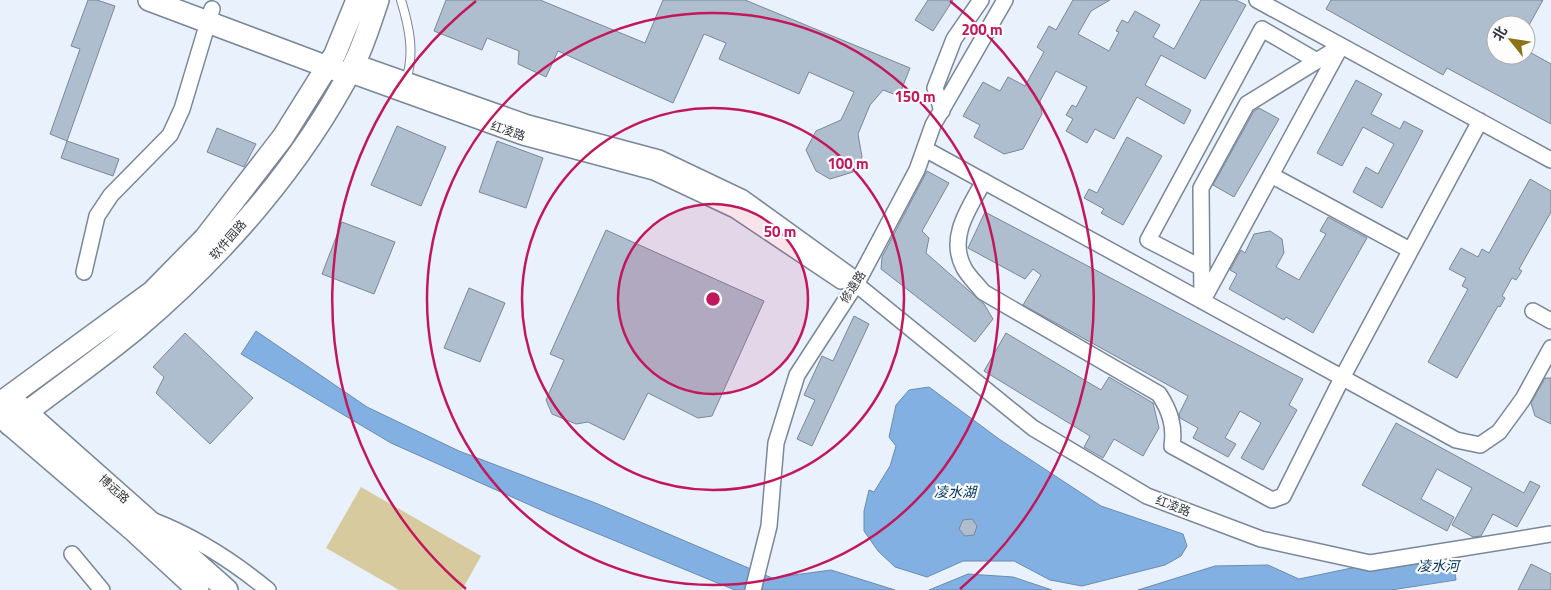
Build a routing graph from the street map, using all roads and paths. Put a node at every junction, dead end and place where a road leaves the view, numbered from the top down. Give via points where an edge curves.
1 (149, 0) edge
2 (189, 0) edge
3 (357, 0) edge
4 (378, 0) edge
5 (401, 0) edge
6 (981, 0) edge
7 (1004, 0) edge
8 (1258, 0) edge
9 (210, 16) junction
10 (1341, 46) junction
11 (331, 61) junction
12 (1317, 61) junction
13 (352, 68) junction
14 (406, 80) junction
15 (942, 111) junction
16 (1480, 121) junction
17 (925, 149) junction
18 (1551, 160) edge
19 (1271, 175) junction
20 (984, 181) junction
21 (1410, 250) junction
22 (1202, 268) junction
23 (84, 272) dead end
24 (855, 284) junction
25 (1202, 301) junction
26 (1532, 311) dead end
27 (1551, 322) edge
28 (1551, 348) edge
29 (1342, 378) junction
30 (4, 406) edge
31 (27, 412) junction
32 (146, 518) junction
33 (1551, 534) edge
34 (72, 554) dead end
35 (102, 590) edge
36 (198, 590) edge
37 (227, 590) edge
38 (268, 590) edge
39 (754, 590) edge

1 - 9 main road, 红凌路
2 - 9 main road, 红凌路
3 - 11 main road, 软件园路
4 - 13 main road, 软件园路
5 - 14 lane via 410,43 411,65
6 - 15 street via 954,39 935,88
7 - 15 street, 修遠路
8 - 10 street
9 - 11 main road, 红凌路
9 - 23 street via 182,109 170,135 111,195 97,216
10 - 12 street
10 - 16 street
10 - 19 street
11 - 13 main road, 红凌路
11 - 30 main road, 软件园路 via 256,174 179,266 152,292 46,369
12 - 22 street via 1247,104 1201,188
12 - 22 street via 1262,29 1148,240
13 - 14 street, 红凌路
13 - 24 street, 红凌路 via 524,137 654,172 736,210
13 - 31 main road, 软件园路 via 279,180 220,251 135,330
14 - 24 street, 红凌路 via 528,124 659,158 743,198
15 - 17 street, 修遠路
16 - 18 street
16 - 21 street
17 - 20 street
17 - 24 street, 修遠路 via 917,170
19 - 21 street
19 - 25 street
20 - 25 street
20 - 29 street via 961,225 956,246 964,268 983,292 1159,394 1175,430 1172,446 1272,500 1283,496
21 - 29 street
22 - 25 street
24 - 33 street, 红凌路 via 1033,428 1147,496 1261,539 1370,563
24 - 39 street, 修遠路 via 797,374 776,443 769,526
25 - 29 street
26 - 27 street
28 - 29 street via 1519,406 1499,432 1480,445 1456,440
30 - 31 main road, 博远路
30 - 36 main road, 博远路
31 - 32 main road, 博远路
32 - 37 main road, 博远路
32 - 38 street via 182,532
34 - 35 street

